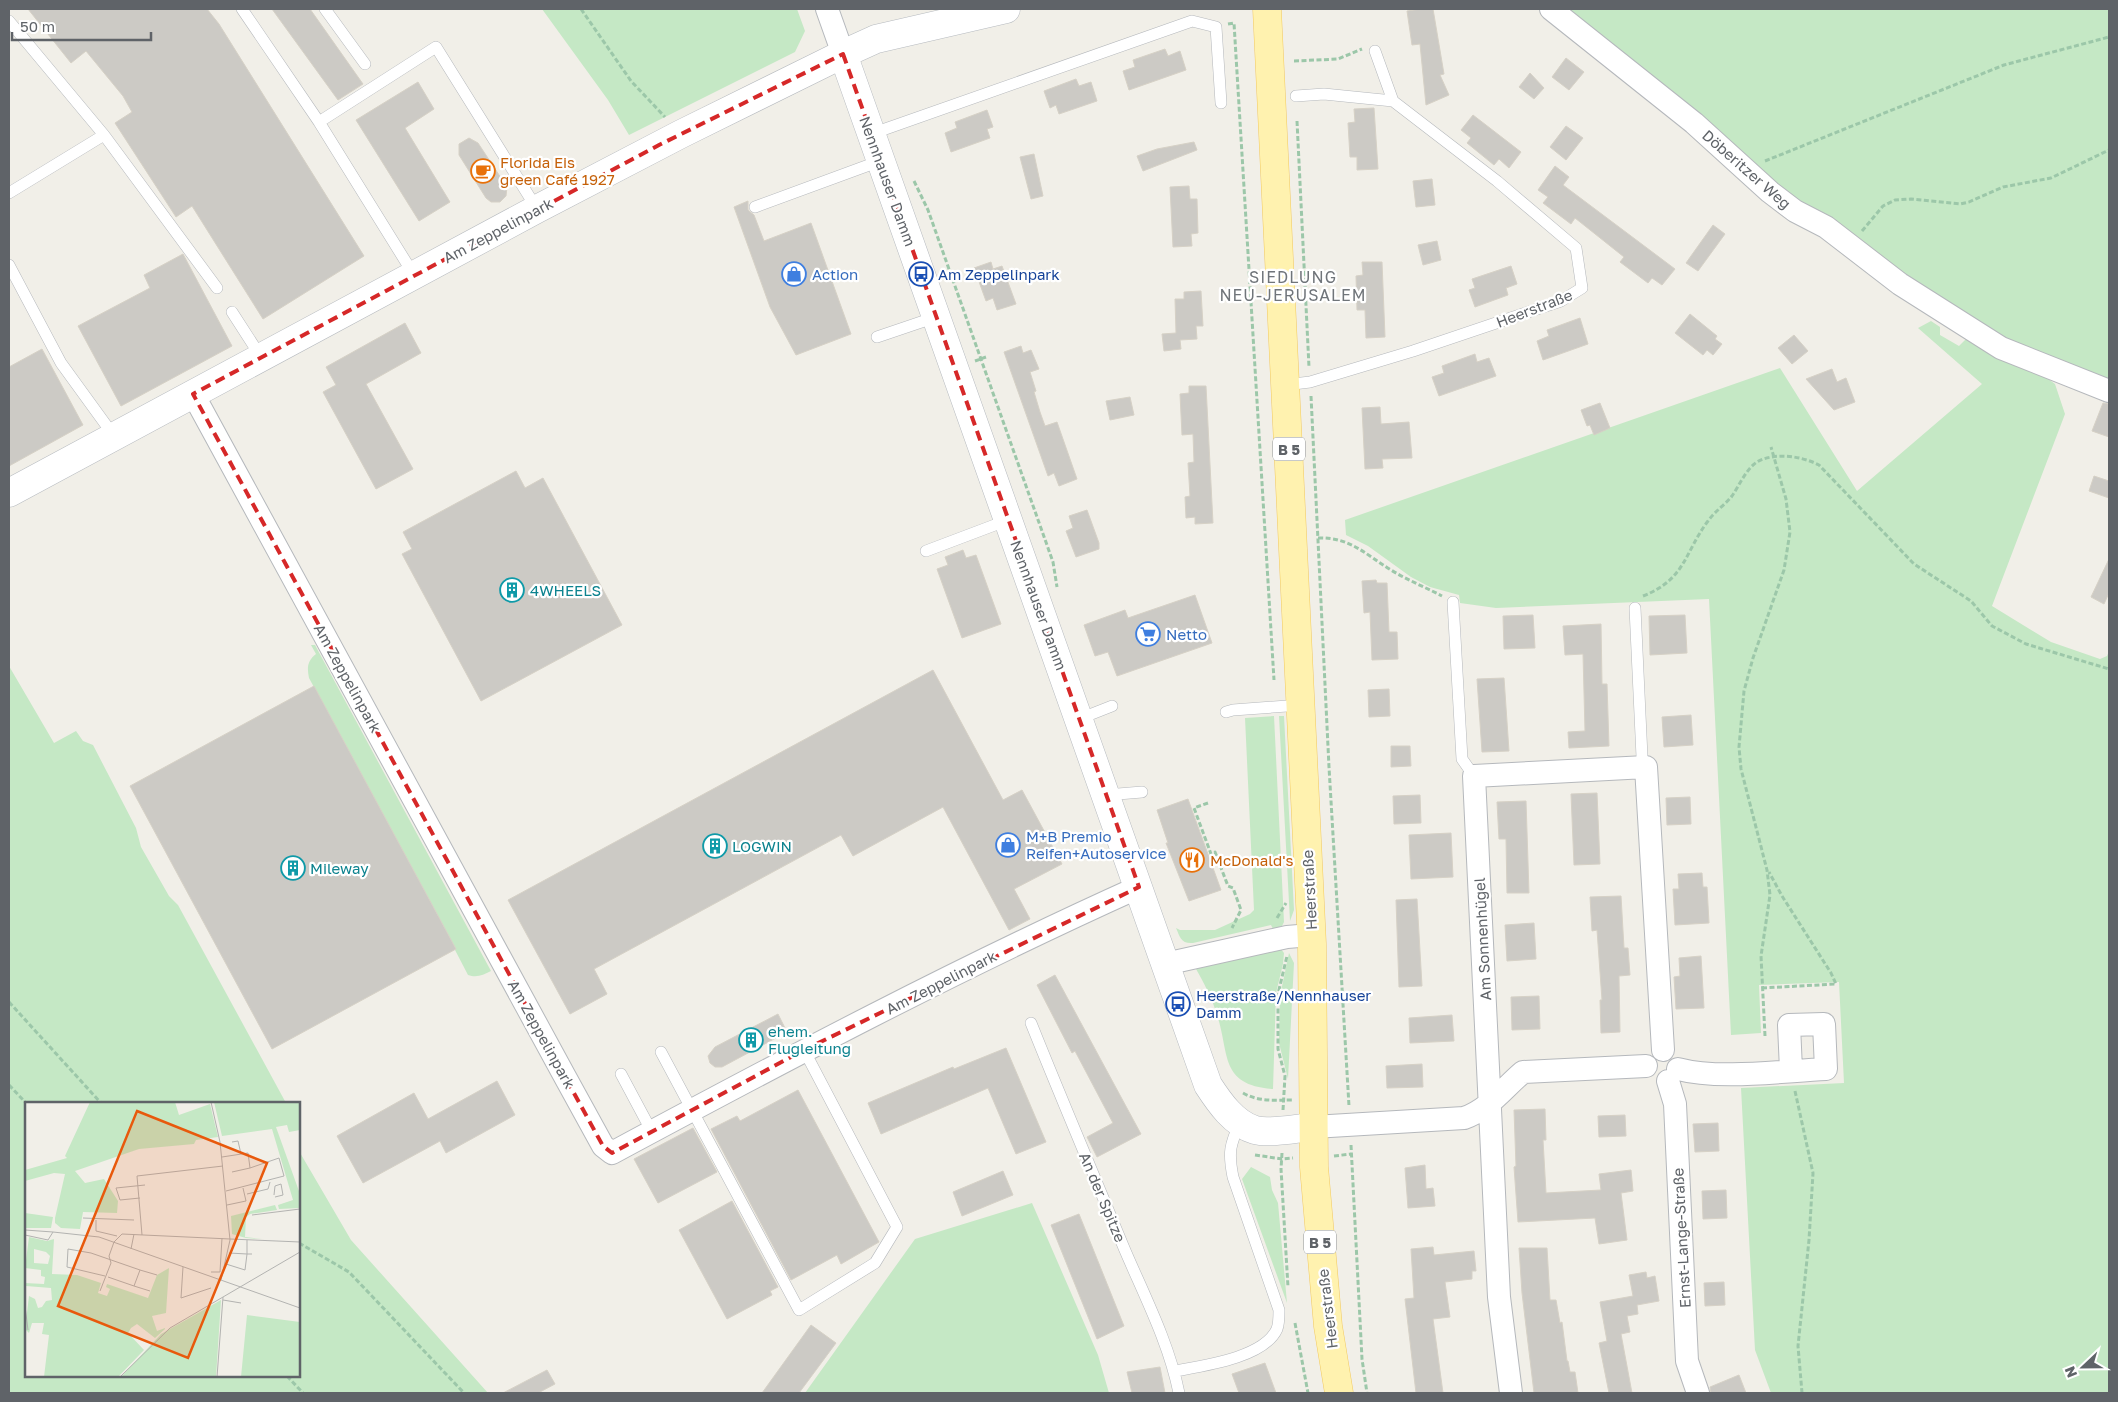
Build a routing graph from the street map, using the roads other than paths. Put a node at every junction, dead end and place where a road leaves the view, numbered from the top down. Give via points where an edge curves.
1 (242, 9) edge
2 (325, 9) edge
3 (827, 9) edge
4 (1267, 9) edge
5 (1551, 9) edge
6 (992, 10) edge
7 (9, 21) edge
8 (1376, 51) road end
9 (843, 54) junction
10 (365, 64) dead end
11 (1296, 96) road end
12 (1393, 101) junction
13 (1221, 103) dead end
14 (319, 122) junction
15 (871, 134) junction
16 (104, 135) junction
17 (880, 161) junction
18 (9, 193) edge
19 (755, 207) dead end
20 (537, 209) junction
21 (10, 272) edge
22 (414, 275) junction
23 (217, 288) dead end
24 (232, 312) dead end
25 (936, 317) junction
26 (878, 337) dead end
27 (261, 357) junction
28 (1298, 384) junction
29 (2109, 391) edge
30 (194, 394) junction
31 (114, 436) junction
32 (9, 493) edge
33 (1008, 520) junction
34 (926, 551) dead end
35 (1453, 602) road end
36 (1636, 603) road end
37 (1289, 705) junction
38 (1112, 706) dead end
39 (1226, 712) dead end
40 (1079, 718) junction
41 (1646, 767) junction
42 (1474, 776) junction
43 (1142, 792) dead end
44 (1106, 795) junction
45 (1138, 887) junction
46 (1290, 932) junction
47 (1165, 964) junction
48 (1031, 1023) dead end
49 (804, 1050) junction
50 (1662, 1050) junction
51 (661, 1052) dead end
52 (1646, 1066) junction
53 (621, 1074) dead end
54 (1673, 1075) junction
55 (1792, 1077) road end
56 (1491, 1102) junction
57 (692, 1110) junction
58 (1240, 1122) junction
59 (1313, 1127) junction
60 (652, 1132) junction
61 (1174, 1371) junction
62 (1179, 1393) edge
63 (1339, 1393) edge
64 (1511, 1393) edge
65 (1698, 1393) edge

1 - 14 lane
2 - 10 lane
3 - 9 street, Nennhauser Damm
4 - 28 main road, Heerstraße / B 5
5 - 29 street, Döberitzer Weg via 1687,116 1795,211 1826,228 1900,284 2001,348
6 - 9 main road, Am Zeppelinpark via 876,39
7 - 16 lane
8 - 12 lane
9 - 15 main road, Nennhauser Damm
9 - 20 main road, Am Zeppelinpark
11 - 12 lane via 1324,94
12 - 28 lane, Heerstraße via 1497,181 1576,248 1582,288 1552,304 1413,351
13 - 15 lane via 1216,27 1192,21
14 - 20 lane via 436,47
14 - 22 lane
15 - 17 main road, Nennhauser Damm
16 - 18 lane
16 - 23 lane
17 - 19 lane
17 - 25 main road, Nennhauser Damm
20 - 22 main road, Am Zeppelinpark
21 - 31 lane via 62,363
22 - 27 main road, Am Zeppelinpark
24 - 27 lane
25 - 26 lane
25 - 33 main road, Nennhauser Damm
27 - 30 main road, Am Zeppelinpark
28 - 37 main road, Heerstraße / B 5
30 - 31 main road, Am Zeppelinpark
30 - 60 street, Am Zeppelinpark via 603,1146 612,1153
31 - 32 main road, Am Zeppelinpark
33 - 34 lane
33 - 40 main road, Nennhauser Damm
35 - 42 lane, Am Sonnenhügel via 1462,760
36 - 41 lane via 1642,757
37 - 39 lane
37 - 46 main road, Heerstraße / B 5
38 - 40 lane
40 - 44 main road, Nennhauser Damm
41 - 42 street
41 - 50 street
42 - 56 street, Am Sonnenhügel
43 - 44 lane
44 - 45 main road, Nennhauser Damm
45 - 47 main road, Nennhauser Damm
45 - 49 street, Am Zeppelinpark
46 - 47 street
46 - 59 main road, Heerstraße / B 5
47 - 58 main road, Nennhauser Damm via 1208,1085 1226,1110
48 - 61 lane, An der Spitze
49 - 57 street, Am Zeppelinpark
49 - 57 lane via 897,1227 875,1262 799,1310
50 - 52 street via 1651,1055
50 - 54 street via 1674,1056
51 - 57 lane
52 - 54 street via 1653,1079 1662,1082
52 - 56 street via 1523,1072
53 - 60 lane
54 - 55 street
54 - 65 street, Ernst-Lange-Straße via 1687,1361
56 - 59 street via 1464,1118
56 - 64 street via 1499,1297
57 - 60 street, Am Zeppelinpark
58 - 59 main road, Nennhauser Damm via 1255,1130
58 - 61 lane via 1230,1145 1231,1164 1279,1310 1277,1329 1260,1348 1215,1363
59 - 63 main road, Heerstraße / B 5 via 1324,1287
61 - 62 lane, An der Spitze

